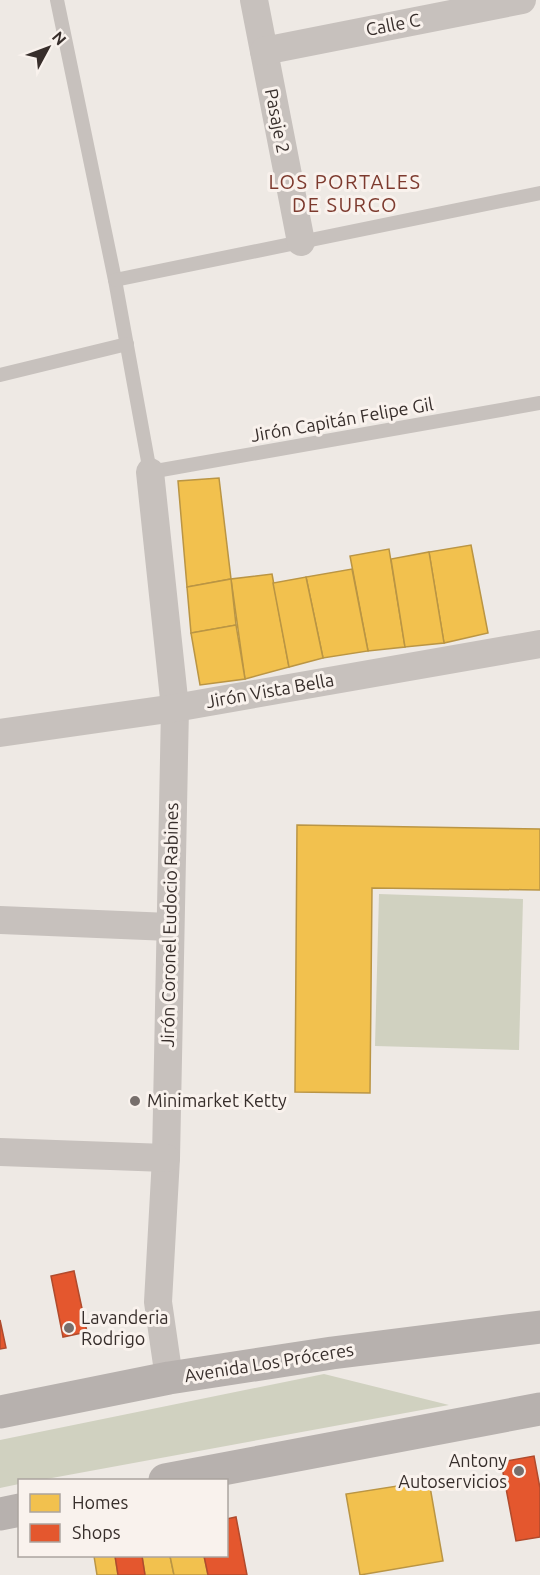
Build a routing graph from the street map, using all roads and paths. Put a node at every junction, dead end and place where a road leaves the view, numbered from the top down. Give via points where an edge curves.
1 (57, 0) edge
2 (254, 0) edge
3 (522, 0) edge
4 (450, 7) edge
5 (264, 51) junction
6 (540, 193) edge
7 (300, 242) junction
8 (115, 280) junction
9 (127, 344) junction
10 (0, 375) edge
11 (540, 404) edge
12 (150, 472) junction
13 (540, 644) edge
14 (175, 708) junction
15 (0, 733) edge
16 (0, 920) edge
17 (170, 927) junction
18 (0, 1152) edge
19 (166, 1158) junction
20 (540, 1327) edge
21 (169, 1378) junction
22 (540, 1409) edge
23 (0, 1412) edge
24 (170, 1479) edge
25 (18, 1510) edge
26 (0, 1514) edge

1 - 8 lane
2 - 5 street, Pasaje 2
3 - 4 street, Calle C
4 - 5 street, Calle C
5 - 7 street, Pasaje 2
6 - 7 lane
7 - 8 lane
8 - 9 lane
9 - 10 lane
9 - 12 lane
11 - 12 lane, Jirón Capitán Felipe Gil
12 - 14 street, Jirón Coronel Eudocio Rabines
13 - 14 street, Jirón Vista Bella
14 - 15 street, Jirón Vista Bella
14 - 17 street, Jirón Coronel Eudocio Rabines
16 - 17 street
17 - 19 street, Jirón Coronel Eudocio Rabines
18 - 19 street
19 - 21 street, Jirón Coronel Eudocio Rabines via 158,1302
20 - 21 main road, Avenida Los Próceres
21 - 23 main road, Avenida Los Próceres
22 - 24 main road
25 - 26 main road

